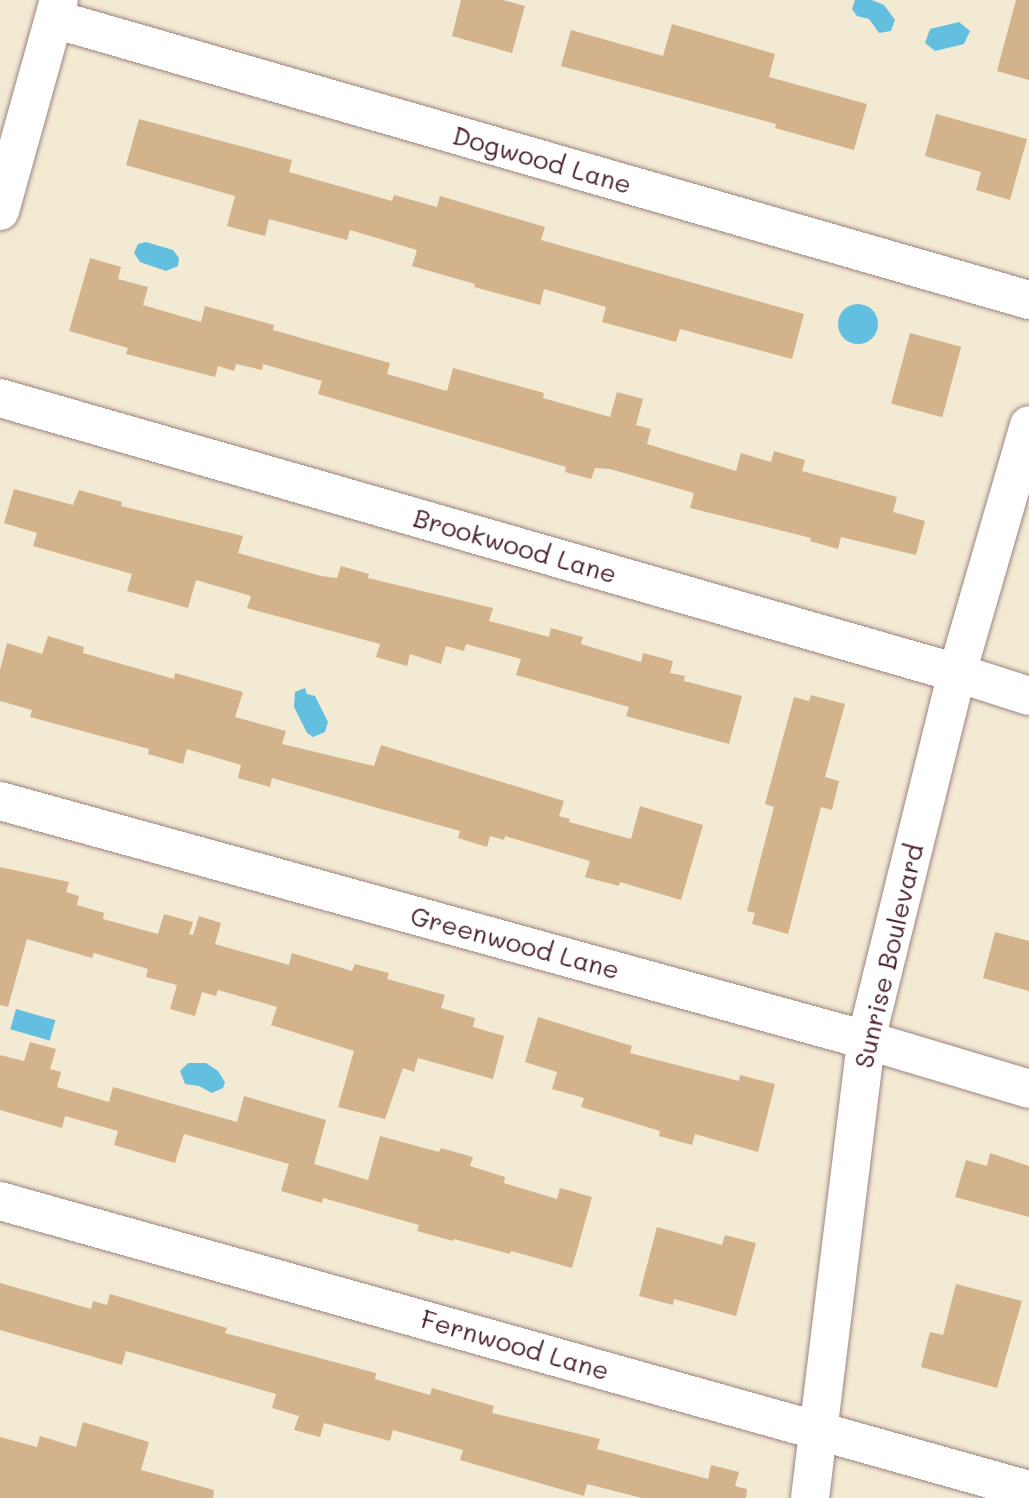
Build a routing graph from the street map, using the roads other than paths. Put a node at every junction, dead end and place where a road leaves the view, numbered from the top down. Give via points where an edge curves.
1 (57, 9) edge
2 (0, 211) edge
3 (1029, 300) edge
4 (0, 398) edge
5 (1029, 425) edge
6 (957, 673) junction
7 (1029, 696) edge
8 (0, 801) edge
9 (866, 1040) junction
10 (1029, 1089) edge
11 (0, 1201) edge
12 (817, 1430) junction
13 (1029, 1490) edge
14 (810, 1498) edge

1 - 2 street
1 - 3 street, Dogwood Lane
4 - 6 street, Brookwood Lane
5 - 6 street, Sunrise Boulevard
6 - 7 street, Brookwood Lane
6 - 9 street, Sunrise Boulevard
8 - 9 street, Greenwood Lane
9 - 10 street, Greenwood Lane
9 - 12 street, Sunrise Boulevard
11 - 12 street, Fernwood Lane
12 - 13 street, Fernwood Lane
12 - 14 street, Sunrise Boulevard

